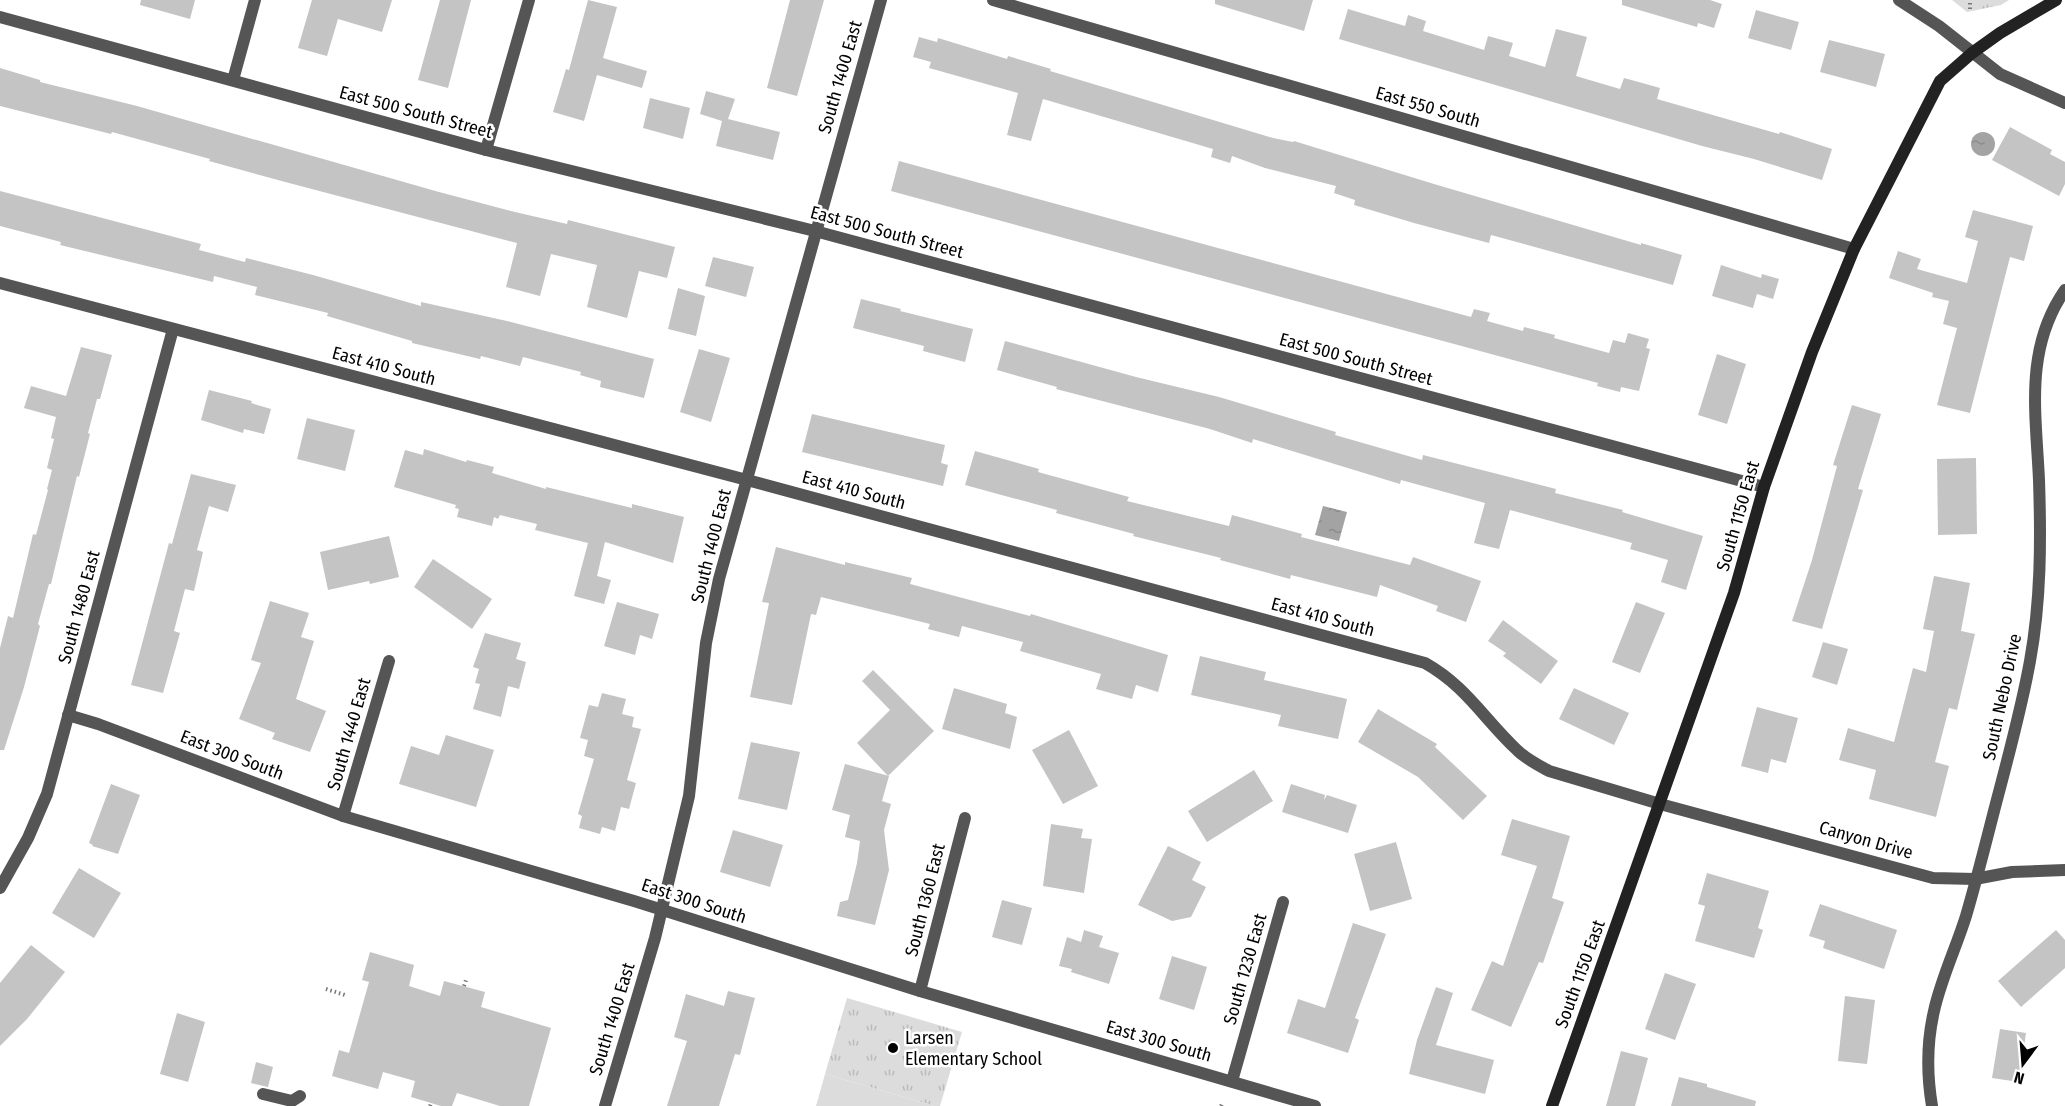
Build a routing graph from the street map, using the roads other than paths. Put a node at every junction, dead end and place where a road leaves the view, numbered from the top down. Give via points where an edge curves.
1 (255, 0) edge
2 (529, 0) edge
3 (880, 0) edge
4 (993, 0) edge
5 (1899, 0) edge
6 (2056, 0) edge
7 (0, 17) edge
8 (1972, 53) junction
9 (233, 80) junction
10 (2065, 103) edge
11 (486, 150) junction
12 (815, 231) junction
13 (1854, 249) junction
14 (0, 283) edge
15 (2065, 290) edge
16 (173, 329) junction
17 (747, 480) junction
18 (1764, 487) junction
19 (388, 661) dead end
20 (68, 715) junction
21 (1660, 804) junction
22 (343, 816) junction
23 (965, 818) dead end
24 (2065, 870) edge
25 (1976, 879) junction
26 (0, 888) edge
27 (1283, 902) dead end
28 (661, 910) junction
29 (920, 991) junction
30 (1232, 1081) junction
31 (263, 1094) dead end
32 (300, 1096) dead end
33 (1292, 1103) edge
34 (605, 1106) edge
35 (1315, 1106) edge
36 (1552, 1106) edge
37 (1932, 1106) edge

1 - 9 street
2 - 11 street
3 - 12 street, South 1400 East
4 - 13 street, East 550 South
5 - 8 street
6 - 8 street, South 1150 East
7 - 9 street, East 500 South Street
8 - 10 street via 2000,74
8 - 13 street, South 1150 East via 1940,81
9 - 11 street, East 500 South Street
11 - 12 street, East 500 South Street
12 - 17 street, South 1400 East
12 - 18 street, East 500 South Street
13 - 18 street, South 1150 East
14 - 16 street, East 410 South
15 - 25 street, South Nebo Drive via 2037,358 2034,398 2039,574 2030,661
16 - 17 street, East 410 South
16 - 20 street, South 1480 East
17 - 21 street, East 410 South via 1425,663 1455,682 1518,752 1533,762 1549,771
17 - 28 street, South 1400 East via 719,579 706,643 689,796
18 - 21 street, South 1150 East via 1734,593
19 - 22 street, South 1440 East
20 - 22 street, East 300 South
20 - 26 street, South 1480 East via 47,794
21 - 25 street, Canyon Drive via 1933,878
21 - 36 street, South 1150 East
22 - 28 street, East 300 South
23 - 29 street, South 1360 East
24 - 25 street, Canyon Drive via 2012,872
25 - 37 street, South Nebo Drive via 1934,1011 1929,1076
27 - 30 street, South 1230 East
28 - 29 street, East 300 South
28 - 34 street, South 1400 East
29 - 30 street, East 300 South
30 - 33 street, East 300 South
31 - 32 street via 292,1101
33 - 35 street, East 300 South

